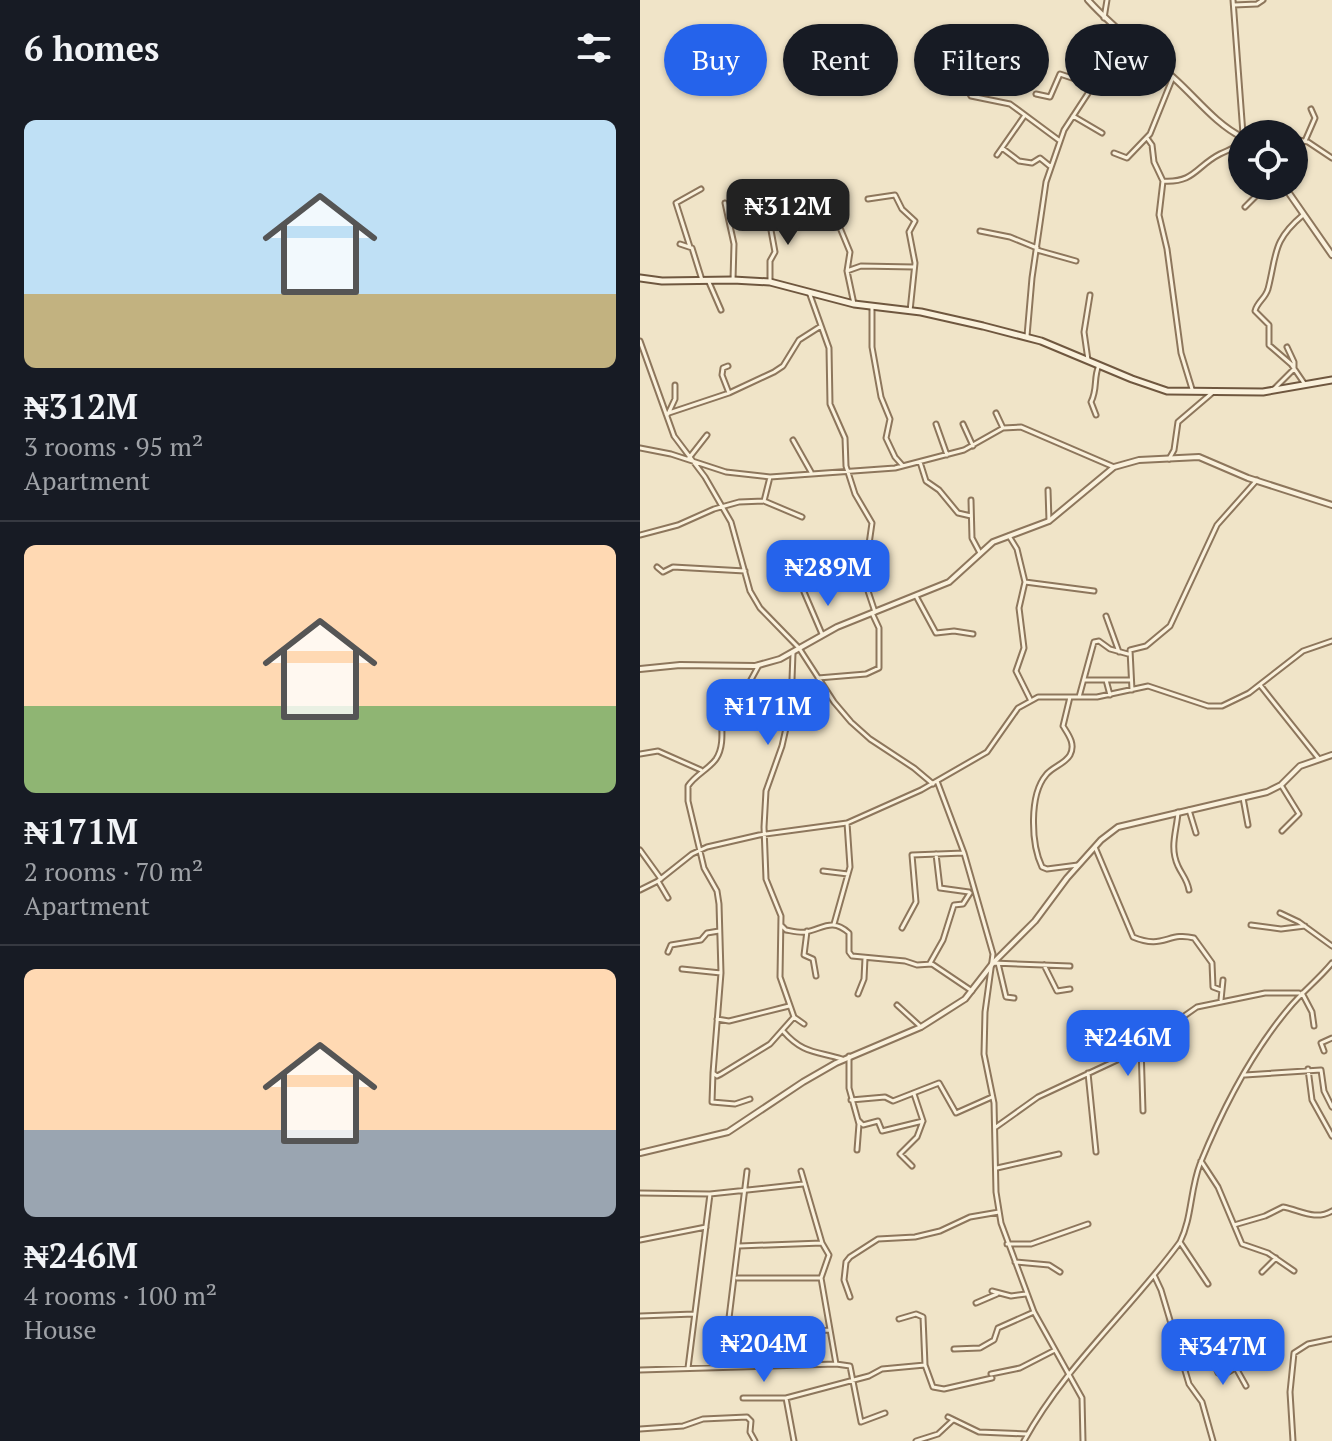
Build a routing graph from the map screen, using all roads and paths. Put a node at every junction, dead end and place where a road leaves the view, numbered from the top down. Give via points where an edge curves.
1 (1088, 0) edge
2 (1107, 0) edge
3 (1263, 0) edge
4 (1234, 2) edge
5 (1104, 18) junction
6 (1111, 24) edge
7 (1065, 76) edge
8 (1176, 80) edge
9 (971, 96) edge
10 (1045, 96) edge
11 (1086, 96) edge
12 (1165, 96) edge
13 (1311, 109) dead end
14 (1025, 115) junction
15 (1073, 116) junction
16 (1241, 120) edge
17 (1228, 129) edge
18 (1102, 133) dead end
19 (1308, 134) edge
20 (1147, 138) junction
21 (1060, 141) junction
22 (1308, 143) edge
23 (1002, 148) junction
24 (1228, 151) edge
25 (1114, 153) dead end
26 (997, 155) dead end
27 (1332, 158) edge
28 (1051, 167) junction
29 (1163, 181) junction
30 (701, 189) dead end
31 (868, 199) dead end
32 (1252, 200) edge
33 (1294, 200) edge
34 (725, 203) dead end
35 (831, 206) dead end
36 (1245, 207) dead end
37 (768, 214) dead end
38 (1304, 214) junction
39 (980, 231) dead end
40 (680, 244) dead end
41 (690, 247) junction
42 (1037, 249) junction
43 (1332, 255) edge
44 (1076, 261) dead end
45 (914, 267) junction
46 (847, 271) junction
47 (640, 278) edge
48 (705, 280) junction
49 (733, 280) junction
50 (770, 282) junction
51 (809, 292) junction
52 (1090, 295) dead end
53 (854, 304) junction
54 (872, 307) junction
55 (721, 310) dead end
56 (910, 311) junction
57 (821, 326) junction
58 (1027, 336) junction
59 (640, 341) edge
60 (1287, 347) dead end
61 (1088, 360) junction
62 (1099, 365) junction
63 (728, 366) dead end
64 (1294, 369) junction
65 (1332, 380) edge
66 (675, 385) dead end
67 (1306, 386) junction
68 (1272, 391) junction
69 (729, 393) junction
70 (1193, 393) junction
71 (1212, 393) junction
72 (996, 413) dead end
73 (666, 414) junction
74 (1096, 415) dead end
75 (936, 424) dead end
76 (963, 424) dead end
77 (1003, 428) junction
78 (707, 435) dead end
79 (793, 440) dead end
80 (973, 446) junction
81 (640, 448) edge
82 (947, 455) junction
83 (689, 458) junction
84 (1169, 459) junction
85 (920, 462) junction
86 (693, 463) junction
87 (903, 466) junction
88 (1114, 467) junction
89 (847, 471) junction
90 (811, 472) junction
91 (770, 477) junction
92 (1257, 480) junction
93 (1048, 490) dead end
94 (971, 500) dead end
95 (764, 501) junction
96 (1332, 505) edge
97 (721, 507) junction
98 (971, 516) junction
99 (802, 517) dead end
100 (1049, 521) junction
101 (640, 535) edge
102 (1009, 536) junction
103 (980, 553) junction
104 (657, 567) dead end
105 (745, 571) junction
106 (1025, 582) junction
107 (1094, 591) dead end
108 (804, 592) dead end
109 (916, 596) junction
110 (874, 613) junction
111 (1106, 616) dead end
112 (822, 634) junction
113 (973, 634) dead end
114 (1332, 641) edge
115 (799, 648) junction
116 (1119, 652) junction
117 (793, 653) junction
118 (1128, 654) junction
119 (759, 665) junction
120 (640, 669) edge
121 (818, 678) junction
122 (1084, 680) junction
123 (1106, 680) junction
124 (1130, 680) junction
125 (1260, 685) junction
126 (1132, 690) junction
127 (1110, 695) junction
128 (1070, 697) junction
129 (1079, 697) junction
130 (1030, 700) junction
131 (640, 754) edge
132 (1332, 755) edge
133 (1319, 759) junction
134 (701, 770) junction
135 (935, 783) junction
136 (1281, 785) junction
137 (1243, 798) junction
138 (1189, 810) junction
139 (1178, 812) junction
140 (847, 823) junction
141 (1248, 825) dead end
142 (1282, 831) dead end
143 (1196, 833) dead end
144 (765, 834) junction
145 (1095, 847) junction
146 (640, 850) edge
147 (700, 850) junction
148 (964, 853) junction
149 (936, 854) junction
150 (1078, 865) junction
151 (823, 871) dead end
152 (848, 874) junction
153 (660, 880) junction
154 (640, 890) edge
155 (1189, 890) dead end
156 (972, 892) junction
157 (668, 898) dead end
158 (1280, 913) dead end
159 (781, 925) junction
160 (833, 925) junction
161 (1251, 925) dead end
162 (1305, 926) junction
163 (902, 928) dead end
164 (719, 931) junction
165 (807, 931) junction
166 (1332, 946) edge
167 (668, 952) dead end
168 (865, 958) junction
169 (930, 963) junction
170 (995, 963) junction
171 (1332, 963) edge
172 (1044, 965) junction
173 (1070, 966) dead end
174 (682, 969) dead end
175 (721, 973) junction
176 (816, 976) dead end
177 (1223, 980) dead end
178 (1070, 989) dead end
179 (1221, 990) junction
180 (972, 991) junction
181 (1302, 993) junction
182 (858, 994) dead end
183 (1014, 998) dead end
184 (1221, 1000) junction
185 (897, 1005) dead end
186 (789, 1006) junction
187 (794, 1017) junction
188 (717, 1019) junction
189 (804, 1024) dead end
190 (1314, 1026) dead end
191 (921, 1027) junction
192 (783, 1031) junction
193 (1332, 1038) edge
194 (1141, 1046) junction
195 (1324, 1051) dead end
196 (846, 1058) junction
197 (1308, 1069) junction
198 (713, 1073) junction
199 (1088, 1073) junction
200 (1244, 1075) junction
201 (914, 1093) junction
202 (992, 1097) junction
203 (750, 1099) dead end
204 (851, 1100) junction
205 (1332, 1107) edge
206 (1143, 1111) dead end
207 (858, 1120) junction
208 (923, 1121) junction
209 (996, 1127) junction
210 (1332, 1136) edge
211 (857, 1150) dead end
212 (1096, 1152) dead end
213 (640, 1153) edge
214 (1059, 1154) dead end
215 (1201, 1161) junction
216 (912, 1166) dead end
217 (997, 1168) junction
218 (747, 1171) dead end
219 (801, 1171) dead end
220 (803, 1184) junction
221 (744, 1189) junction
222 (640, 1193) edge
223 (710, 1194) junction
224 (1332, 1211) edge
225 (999, 1212) junction
226 (1088, 1224) dead end
227 (1234, 1225) junction
228 (706, 1227) junction
229 (640, 1240) edge
230 (1180, 1242) junction
231 (822, 1243) junction
232 (1007, 1244) junction
233 (739, 1246) junction
234 (1276, 1258) junction
235 (1015, 1262) junction
236 (1294, 1271) dead end
237 (1060, 1272) dead end
238 (1262, 1272) dead end
239 (1154, 1275) junction
240 (735, 1278) junction
241 (821, 1278) junction
242 (1208, 1284) dead end
243 (1026, 1294) junction
244 (850, 1297) dead end
245 (976, 1303) dead end
246 (1034, 1312) junction
247 (694, 1314) junction
248 (640, 1316) edge
249 (899, 1319) dead end
250 (1242, 1329) dead end
251 (830, 1330) junction
252 (727, 1337) junction
253 (1332, 1339) edge
254 (954, 1349) dead end
255 (1055, 1350) junction
256 (1259, 1353) dead end
257 (1245, 1354) junction
258 (1183, 1362) junction
259 (836, 1364) junction
260 (925, 1365) junction
261 (723, 1367) junction
262 (688, 1368) junction
263 (1236, 1368) junction
264 (640, 1370) edge
265 (1070, 1376) junction
266 (853, 1379) junction
267 (1246, 1386) dead end
268 (743, 1398) dead end
269 (786, 1398) junction
270 (885, 1413) dead end
271 (640, 1429) edge
272 (1027, 1434) junction
273 (755, 1441) edge
274 (794, 1441) edge
275 (916, 1441) edge
276 (1024, 1441) edge
277 (1083, 1441) edge
278 (1213, 1441) edge
279 (1293, 1441) edge

1 - 5 street
2 - 5 street
3 - 4 street
4 - 16 street
5 - 6 street
7 - 10 street via 1060,74 1050,97
8 - 17 street
9 - 14 street via 1010,104
11 - 15 street
12 - 20 street
13 - 19 street via 1315,118
14 - 21 street
14 - 23 street
15 - 18 street
15 - 21 street
20 - 25 street via 1127,158
20 - 29 street
21 - 28 street
22 - 27 street
23 - 26 street
23 - 28 street via 1019,161 1032,163 1038,158
24 - 29 street via 1190,177
28 - 42 street
29 - 70 street via 1159,215 1181,353
30 - 41 street via 676,203
31 - 45 street via 895,195 913,219 909,232
32 - 36 street
33 - 38 street
34 - 49 street via 734,244
35 - 46 street via 850,252
37 - 50 street via 775,252
38 - 43 street
38 - 64 street via 1283,234 1267,294 1255,311 1269,325 1269,345
39 - 42 street
40 - 41 street
41 - 48 street
42 - 44 street
42 - 58 street
45 - 46 street via 861,266
45 - 56 street
46 - 53 street
47 - 48 main road
48 - 49 main road
48 - 55 street
49 - 50 main road
50 - 51 main road
51 - 53 main road
51 - 57 street
52 - 61 street via 1084,332
53 - 54 main road
54 - 56 main road
54 - 87 street via 872,347 890,419 886,438
56 - 58 main road
57 - 69 street via 799,340 780,369
57 - 89 street via 829,348 830,404 845,438
58 - 61 main road
59 - 73 street
60 - 64 street
61 - 62 main road
62 - 70 main road via 1159,390
62 - 74 street via 1091,402
63 - 69 street via 722,370
64 - 67 street
64 - 68 street
65 - 67 main road
66 - 73 street via 675,399
67 - 68 main road
68 - 71 main road
69 - 73 street
70 - 71 main road
71 - 84 street via 1178,422
72 - 77 street
73 - 83 street
75 - 82 street
76 - 80 street
77 - 80 street
77 - 88 street via 1027,428
78 - 83 street
79 - 90 street
80 - 82 street
81 - 86 street
82 - 85 street
83 - 86 street
84 - 88 street
84 - 92 street via 1199,457
85 - 87 street
85 - 98 street via 926,481 958,513
86 - 91 street
86 - 97 street
87 - 89 street
88 - 100 street
89 - 90 street
89 - 110 street via 872,523 864,579
90 - 91 street
91 - 95 street
92 - 96 street
92 - 118 street via 1217,525 1170,626
93 - 100 street
94 - 98 street
95 - 97 street
95 - 99 street
97 - 101 street
97 - 105 street
98 - 103 street via 972,538
100 - 102 street
102 - 103 street
102 - 106 street
103 - 109 street via 953,579
104 - 105 street via 663,572 673,567
105 - 115 street via 760,608
106 - 107 street
106 - 130 street via 1019,608 1024,648 1016,671
108 - 112 street
109 - 110 street
109 - 113 street via 936,633
110 - 112 street
110 - 121 street via 879,668
111 - 116 street
112 - 115 street
114 - 125 street via 1303,651
115 - 117 street
115 - 121 street
116 - 118 street
116 - 122 street via 1094,642
117 - 119 street
117 - 144 street via 791,706 766,791
118 - 124 street
119 - 120 street
119 - 134 street via 750,685 724,696 719,750
121 - 135 street via 851,722
122 - 123 street
122 - 129 street
123 - 124 street
123 - 127 street
124 - 126 street
125 - 126 street via 1215,707 1155,687
125 - 133 street
126 - 127 street
127 - 129 street
128 - 129 street
128 - 130 street
128 - 150 street via 1063,726 1070,735 1071,752 1042,781 1033,830 1042,867
130 - 135 street via 1018,708 987,752
131 - 134 street via 658,751
132 - 133 street
133 - 136 street via 1300,766
134 - 147 street via 687,791
135 - 140 street
135 - 148 street
136 - 137 street
136 - 142 street via 1299,814
137 - 138 street
137 - 141 street
138 - 139 street
138 - 143 street
139 - 145 street via 1118,827
139 - 155 street via 1173,840
140 - 144 street
140 - 152 street
144 - 147 street
144 - 159 street via 766,879
145 - 150 street
145 - 179 street via 1133,937 1155,943 1194,938 1212,963 1213,987
146 - 153 street
147 - 153 street
147 - 164 street via 717,891
148 - 149 street
148 - 156 street
149 - 156 street via 941,890
149 - 163 street via 911,857 916,902
150 - 170 street
151 - 152 street
152 - 160 street
153 - 154 street
153 - 157 street
156 - 169 street via 963,904 954,905
156 - 170 street
158 - 162 street
159 - 165 street
159 - 186 street via 779,971
160 - 165 street
160 - 168 street via 849,933 850,954
161 - 162 street
162 - 166 street
164 - 167 street via 671,945
164 - 175 street
165 - 176 street via 804,955 814,961
168 - 169 street
168 - 182 street
169 - 180 street
170 - 172 street
170 - 180 street
170 - 183 street via 1006,997
170 - 202 street via 984,1033
171 - 181 street
172 - 173 street
172 - 178 street via 1057,991
174 - 175 street
175 - 188 street
177 - 179 street
179 - 184 street
180 - 191 street
181 - 184 street
181 - 190 street
181 - 200 street
184 - 194 street via 1187,1012
185 - 191 street
186 - 187 street
186 - 188 street via 729,1021
187 - 189 street
187 - 192 street
188 - 198 street
191 - 196 street
192 - 196 street via 807,1051
192 - 198 street via 721,1074
193 - 195 street via 1321,1043
194 - 199 street
194 - 206 street
196 - 204 street
196 - 213 street via 728,1132
197 - 200 street
197 - 205 street via 1322,1071
197 - 210 street via 1313,1102
198 - 203 street via 712,1102
199 - 209 street via 1038,1097
199 - 212 street
200 - 215 street
201 - 202 street via 939,1083 956,1113
201 - 204 street via 893,1101
201 - 208 street
202 - 209 street
204 - 207 street
207 - 208 street via 863,1125 878,1121 882,1131
207 - 211 street
208 - 216 street via 917,1137 900,1154
209 - 217 street
214 - 217 street
215 - 227 street
215 - 230 street
217 - 225 street
218 - 221 street
219 - 220 street
220 - 221 street
220 - 231 street
221 - 223 street
221 - 233 street
222 - 223 street
223 - 228 street
224 - 227 street via 1315,1216 1283,1207
225 - 232 street
225 - 244 street via 931,1233 873,1242 846,1262 844,1280
226 - 232 street via 1031,1244
227 - 234 street via 1242,1244
228 - 229 street
228 - 247 street
230 - 239 street
230 - 242 street
231 - 233 street
231 - 241 street via 829,1255
232 - 235 street
233 - 240 street
234 - 236 street
234 - 238 street
235 - 237 street via 1049,1265
235 - 243 street
239 - 258 street
239 - 265 street
240 - 241 street
240 - 252 street
241 - 251 street
243 - 245 street via 994,1293
243 - 246 street
246 - 254 street via 998,1328 994,1340 980,1348
246 - 255 street
247 - 248 street
247 - 262 street
249 - 260 street via 923,1317
250 - 257 street
251 - 252 street
251 - 259 street
252 - 261 street
253 - 279 street via 1294,1353
255 - 260 street via 1020,1368 944,1389 933,1387
255 - 265 street
256 - 257 street
257 - 263 street
258 - 263 street via 1208,1357 1221,1374
258 - 278 street
259 - 261 street
259 - 266 street via 850,1366
260 - 266 street via 882,1369
261 - 262 street
262 - 264 street
263 - 267 street
265 - 272 street
265 - 277 street via 1084,1405
266 - 269 street
266 - 270 street via 861,1422
268 - 269 street
269 - 274 street
271 - 273 street via 747,1417
272 - 275 street via 985,1433 950,1418 938,1434
272 - 276 street

